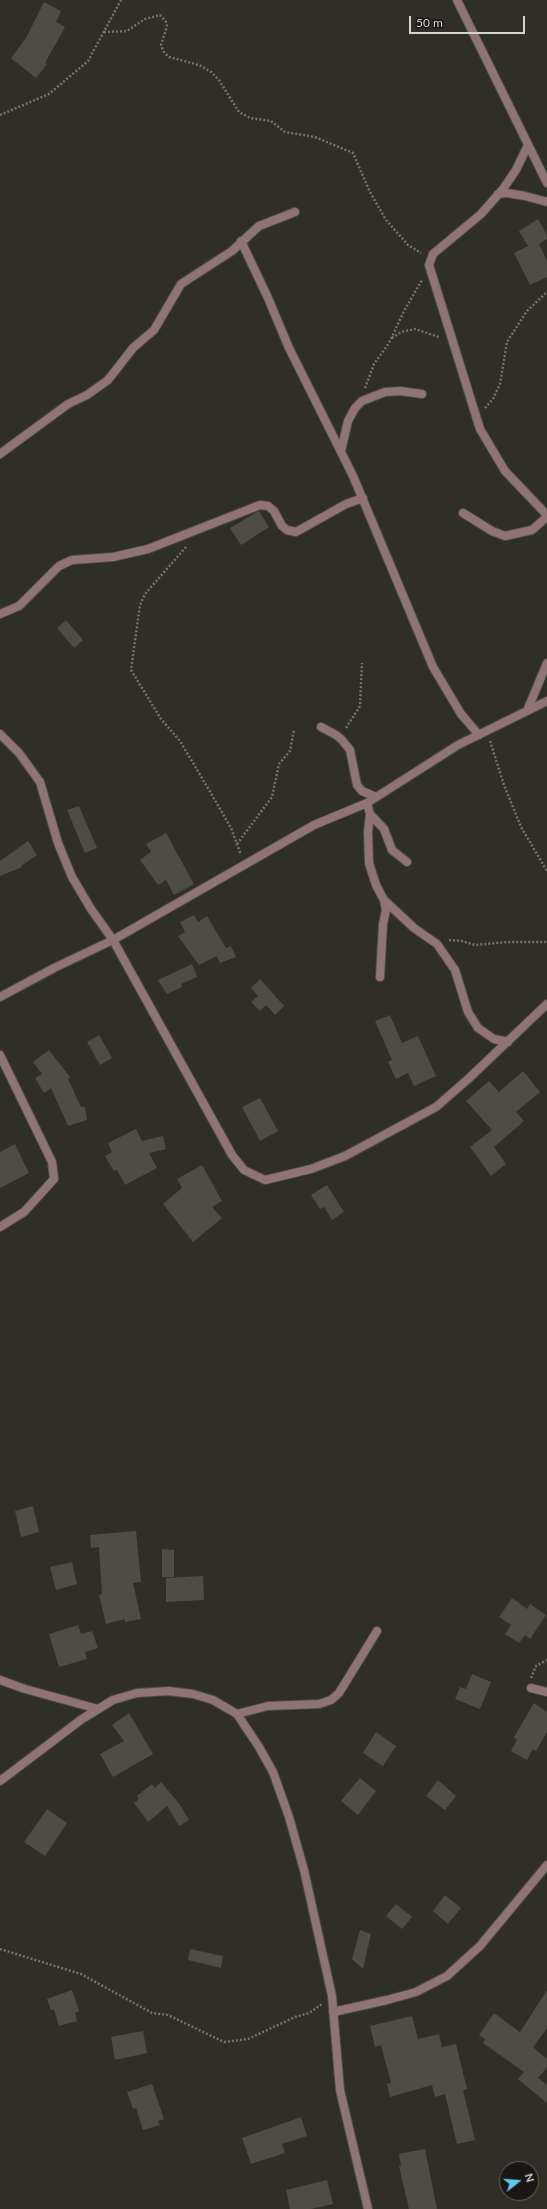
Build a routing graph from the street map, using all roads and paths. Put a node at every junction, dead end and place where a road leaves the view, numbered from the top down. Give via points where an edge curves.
1 (121, 0) edge
2 (457, 0) edge
3 (104, 32) junction
4 (0, 116) edge
5 (528, 144) junction
6 (547, 183) edge
7 (498, 194) junction
8 (547, 202) edge
9 (295, 212) dead end
10 (241, 241) junction
11 (431, 257) junction
12 (429, 267) junction
13 (547, 292) edge
14 (391, 338) junction
15 (453, 342) junction
16 (422, 394) dead end
17 (362, 401) junction
18 (477, 419) junction
19 (341, 451) junction
20 (0, 454) edge
21 (363, 498) junction
22 (462, 513) dead end
23 (547, 516) edge
24 (198, 529) junction
25 (0, 614) edge
26 (362, 663) dead end
27 (547, 663) edge
28 (547, 701) edge
29 (527, 711) junction
30 (321, 727) dead end
31 (294, 730) dead end
32 (487, 731) junction
33 (0, 734) edge
34 (479, 735) junction
35 (342, 740) junction
36 (376, 797) junction
37 (367, 802) junction
38 (370, 814) junction
39 (237, 844) junction
40 (408, 862) dead end
41 (244, 865) junction
42 (547, 871) edge
43 (384, 900) junction
44 (113, 940) junction
45 (547, 942) edge
46 (437, 944) junction
47 (380, 977) dead end
48 (0, 997) edge
49 (547, 1004) edge
50 (508, 1042) junction
51 (0, 1055) edge
52 (0, 1227) edge
53 (377, 1631) dead end
54 (547, 1660) edge
55 (0, 1680) edge
56 (531, 1688) joint
57 (547, 1692) edge
58 (98, 1709) junction
59 (237, 1714) junction
60 (0, 1781) edge
61 (547, 1865) edge
62 (0, 1948) edge
63 (332, 1996) junction
64 (333, 2012) junction
65 (368, 2209) edge

1 - 3 path
2 - 5 street
3 - 4 path via 88,61 73,76 49,94 23,108
3 - 11 path via 127,31 145,18 160,15 167,26 161,45 164,52 169,57 199,65 211,72 239,112 250,118 271,121 285,132 315,137 353,153 386,220 408,244
5 - 6 street
5 - 7 street via 516,170
7 - 8 street via 519,195
7 - 11 street via 481,214
9 - 10 street via 270,220
10 - 19 street
10 - 20 street via 232,251 181,284 154,330 116,367 108,380 87,395 68,404
11 - 12 street
12 - 14 path
12 - 15 street
13 - 18 path via 527,311 513,331 507,342 500,384 493,399
14 - 15 path via 401,332 415,330
14 - 17 path via 366,380
15 - 18 street
16 - 17 street via 385,392
17 - 19 street via 348,421
18 - 23 street via 480,429 505,471
19 - 21 street
21 - 24 street via 346,504 296,532 282,526 274,511 268,506 260,506
21 - 34 street via 434,666 461,714
22 - 23 street via 505,536 532,530
24 - 25 street via 148,549 106,558 72,560 59,566 19,606
24 - 39 path via 181,554 144,594 140,604 131,670 162,719 180,741 231,828
26 - 35 path via 360,706 347,725
27 - 29 street
28 - 29 street
29 - 32 street
30 - 35 street
31 - 39 path via 290,751 279,764 272,797
32 - 34 street
32 - 42 path via 521,827
33 - 44 street via 20,753 40,782 58,843 72,877 91,910
34 - 36 street via 458,745
35 - 36 street via 350,750 357,785 362,791
36 - 37 street
37 - 38 street
37 - 41 street via 314,825
38 - 40 street via 384,830 392,850
38 - 43 street via 369,863
39 - 41 path
41 - 44 street
43 - 46 street via 414,928
43 - 47 street via 386,910
44 - 48 street
44 - 50 street via 232,1155 244,1170 265,1180 311,1169 345,1156 391,1133 436,1106
45 - 46 path via 475,945 451,940
46 - 50 street via 455,970 468,1012 478,1028 494,1039
49 - 50 street
51 - 52 street via 52,1162 54,1178 24,1212
53 - 59 street via 339,1693 331,1700 319,1704 268,1706
54 - 56 path via 533,1670 529,1684
55 - 58 street
56 - 57 street
58 - 59 street via 112,1700 137,1693 170,1691 213,1700
58 - 60 street
59 - 63 street via 273,1772 289,1817 316,1919
61 - 64 street via 480,1946 447,1976 416,1992
62 - 63 path via 81,1974 152,2013 168,2016 224,2042 248,2039 295,2017 310,2013
63 - 64 street
64 - 65 street via 340,2090

